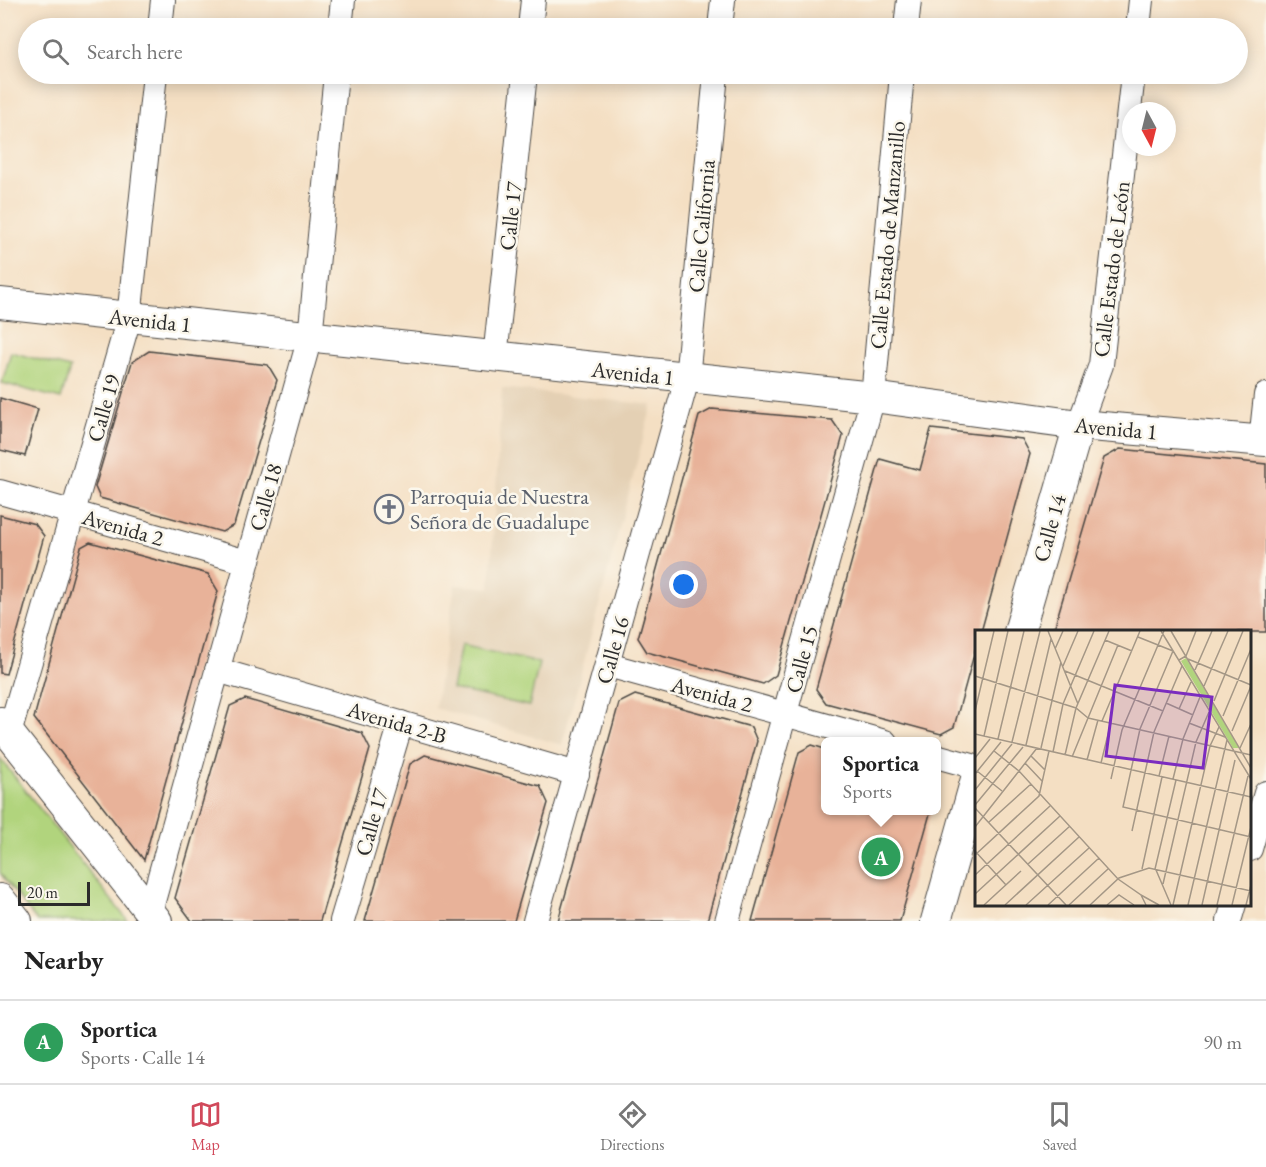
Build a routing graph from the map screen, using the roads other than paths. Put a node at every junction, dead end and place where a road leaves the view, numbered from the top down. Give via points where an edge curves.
1 (163, 0) edge
2 (343, 0) edge
3 (533, 0) edge
4 (723, 0) edge
5 (909, 0) edge
6 (1141, 0) edge
7 (161, 18) edge
8 (341, 18) edge
9 (531, 18) edge
10 (721, 18) edge
11 (907, 18) edge
12 (1139, 18) edge
13 (154, 84) edge
14 (335, 84) edge
15 (524, 84) edge
16 (715, 84) edge
17 (901, 84) edge
18 (1132, 84) edge
19 (0, 303) edge
20 (129, 318) junction
21 (310, 337) junction
22 (495, 358) junction
23 (687, 379) junction
24 (1266, 395) edge
25 (873, 397) junction
26 (1079, 425) junction
27 (1263, 441) edge
28 (0, 492) edge
29 (73, 513) junction
30 (247, 562) junction
31 (1020, 630) edge
32 (608, 665) junction
33 (217, 670) junction
34 (786, 714) junction
35 (400, 723) junction
36 (5, 728) edge
37 (870, 737) edge
38 (941, 757) edge
39 (975, 767) edge
40 (577, 774) junction
41 (975, 783) edge
42 (1266, 793) edge
43 (1254, 845) edge
44 (0, 898) edge
45 (1233, 906) edge
46 (153, 917) edge
47 (17, 921) edge
48 (342, 921) edge
49 (535, 921) edge
50 (727, 921) edge
51 (936, 921) edge
52 (1229, 921) edge

1 - 7 street
2 - 8 street
3 - 9 street
4 - 10 street
5 - 11 street
6 - 12 street
13 - 20 street, Calle 19
14 - 21 street, Calle 18
15 - 22 street, Calle 17
16 - 23 street, Calle California
17 - 25 street, Calle Estado de Manzanillo
18 - 26 street, Calle Estado de León via 1101,365
19 - 20 street, Avenida 1
20 - 21 street, Avenida 1
20 - 29 street, Calle 19
21 - 22 street, Avenida 1
21 - 30 street, Calle 18
22 - 23 street, Avenida 1
23 - 25 street, Avenida 1
23 - 32 street, Calle 16
24 - 27 street
25 - 26 street, Avenida 1
25 - 34 street, Calle 15
26 - 27 street, Avenida 1
26 - 31 street, Calle 14
28 - 29 street, Avenida 2
29 - 30 street, Avenida 2
29 - 36 street, Calle 19
30 - 33 street, Calle 18
32 - 34 street, Avenida 2
32 - 40 street, Calle 16
33 - 35 street, Avenida 2-B
33 - 46 street, Calle 18
34 - 37 street, Avenida 2
34 - 50 street, Calle 15
35 - 40 street, Avenida 2-B
35 - 48 street, Calle 17
36 - 46 street
38 - 39 street
40 - 49 street, Calle 16
41 - 51 street
42 - 43 street
44 - 47 street
45 - 52 street

